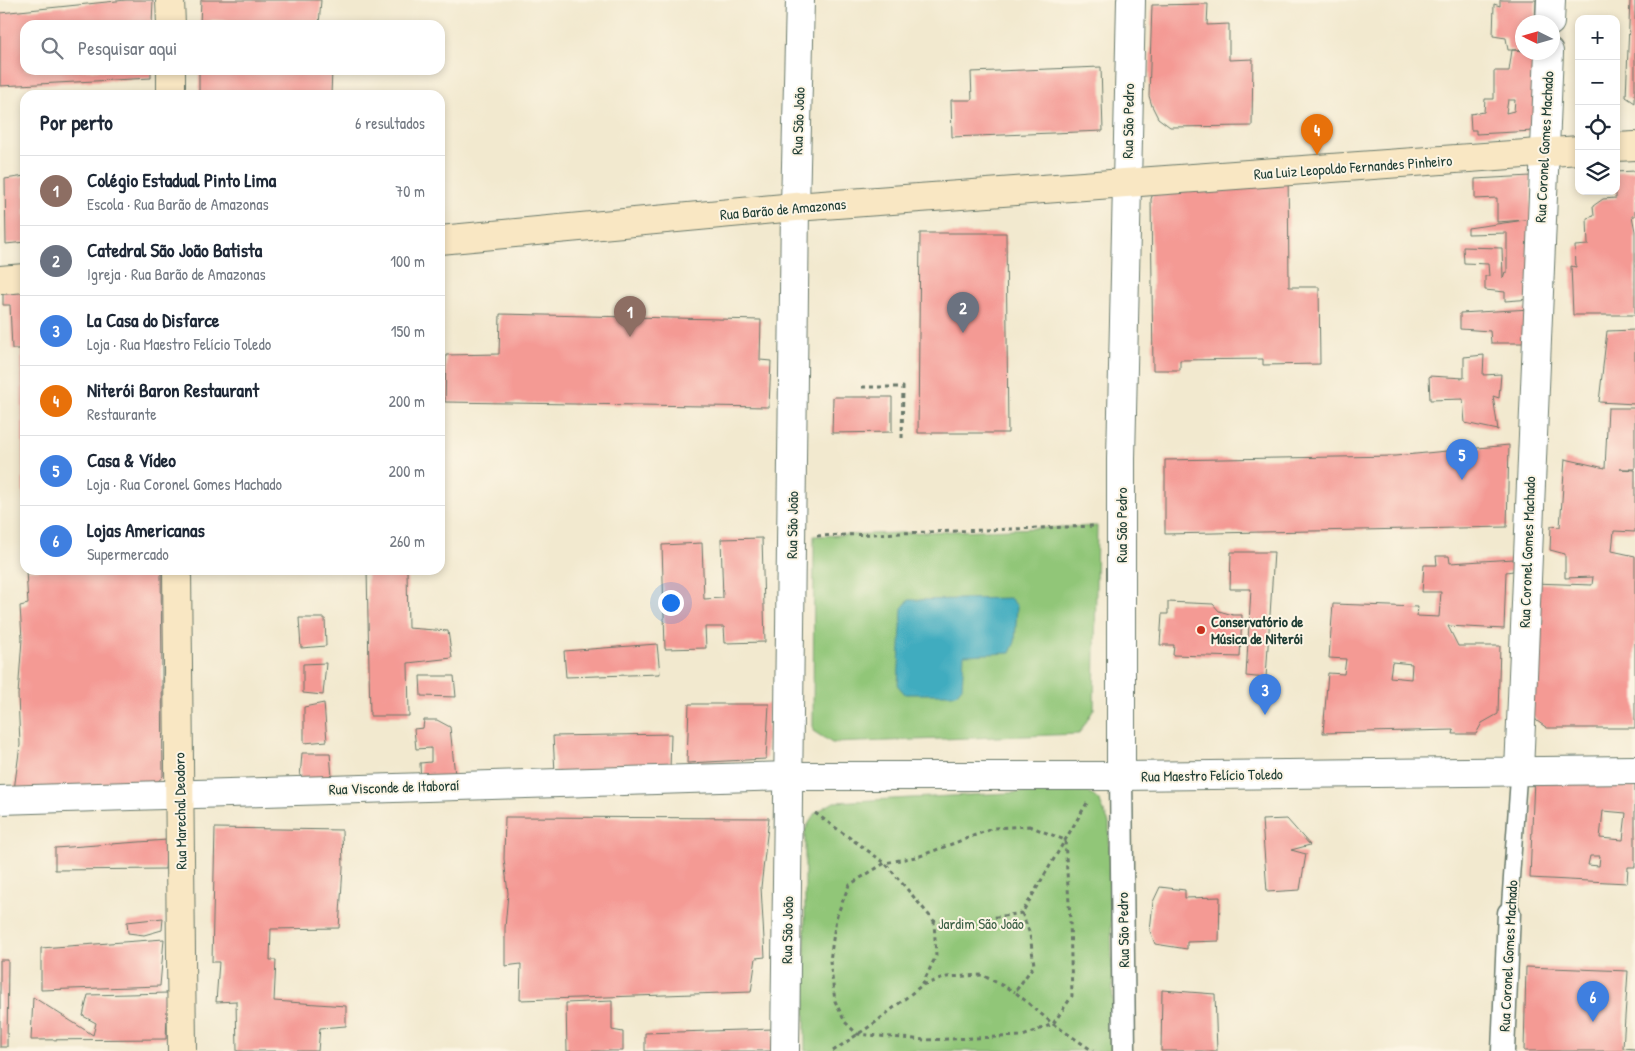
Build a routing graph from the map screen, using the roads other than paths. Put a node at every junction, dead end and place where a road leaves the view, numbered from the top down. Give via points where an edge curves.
1 (170, 0) edge
2 (800, 0) edge
3 (1131, 0) edge
4 (1551, 0) edge
5 (1550, 15) edge
6 (170, 20) edge
7 (1549, 60) edge
8 (171, 75) edge
9 (171, 90) edge
10 (1635, 146) edge
11 (1620, 147) edge
12 (1575, 150) edge
13 (1545, 152) junction
14 (1126, 183) junction
15 (795, 207) junction
16 (445, 240) edge
17 (20, 278) edge
18 (0, 280) edge
19 (177, 575) edge
20 (1635, 770) edge
21 (1518, 771) junction
22 (789, 776) junction
23 (1121, 776) junction
24 (179, 793) junction
25 (0, 800) edge
26 (1509, 913) joint
27 (182, 1051) edge
28 (785, 1051) edge
29 (1124, 1051) edge
30 (1503, 1051) edge

1 - 6 main road
2 - 15 street, Rua São João
3 - 14 street, Rua São Pedro
4 - 5 street
7 - 13 street, Rua Coronel Gomes Machado
8 - 9 main road
10 - 11 main road
12 - 13 main road, Rua Luiz Leopoldo Fernandes Pinheiro
13 - 14 main road, Rua Luiz Leopoldo Fernandes Pinheiro
13 - 21 street, Rua Coronel Gomes Machado
14 - 15 main road, Rua Barão de Amazonas
14 - 23 street, Rua São Pedro
15 - 16 main road, Rua Barão de Amazonas
15 - 22 street, Rua São João
17 - 18 main road
19 - 24 main road, Rua Marechal Deodoro
20 - 21 street, Rua Maestro Felício Toledo
21 - 23 street, Rua Maestro Felício Toledo
21 - 26 lane, Rua Coronel Gomes Machado
22 - 23 street, Rua Maestro Felício Toledo
22 - 24 street, Rua Visconde de Itaboraí
22 - 28 street, Rua São João
23 - 29 street, Rua São Pedro
24 - 25 street, Rua Visconde de Itaboraí
24 - 27 main road, Rua Marechal Deodoro
26 - 30 street, Rua Coronel Gomes Machado

